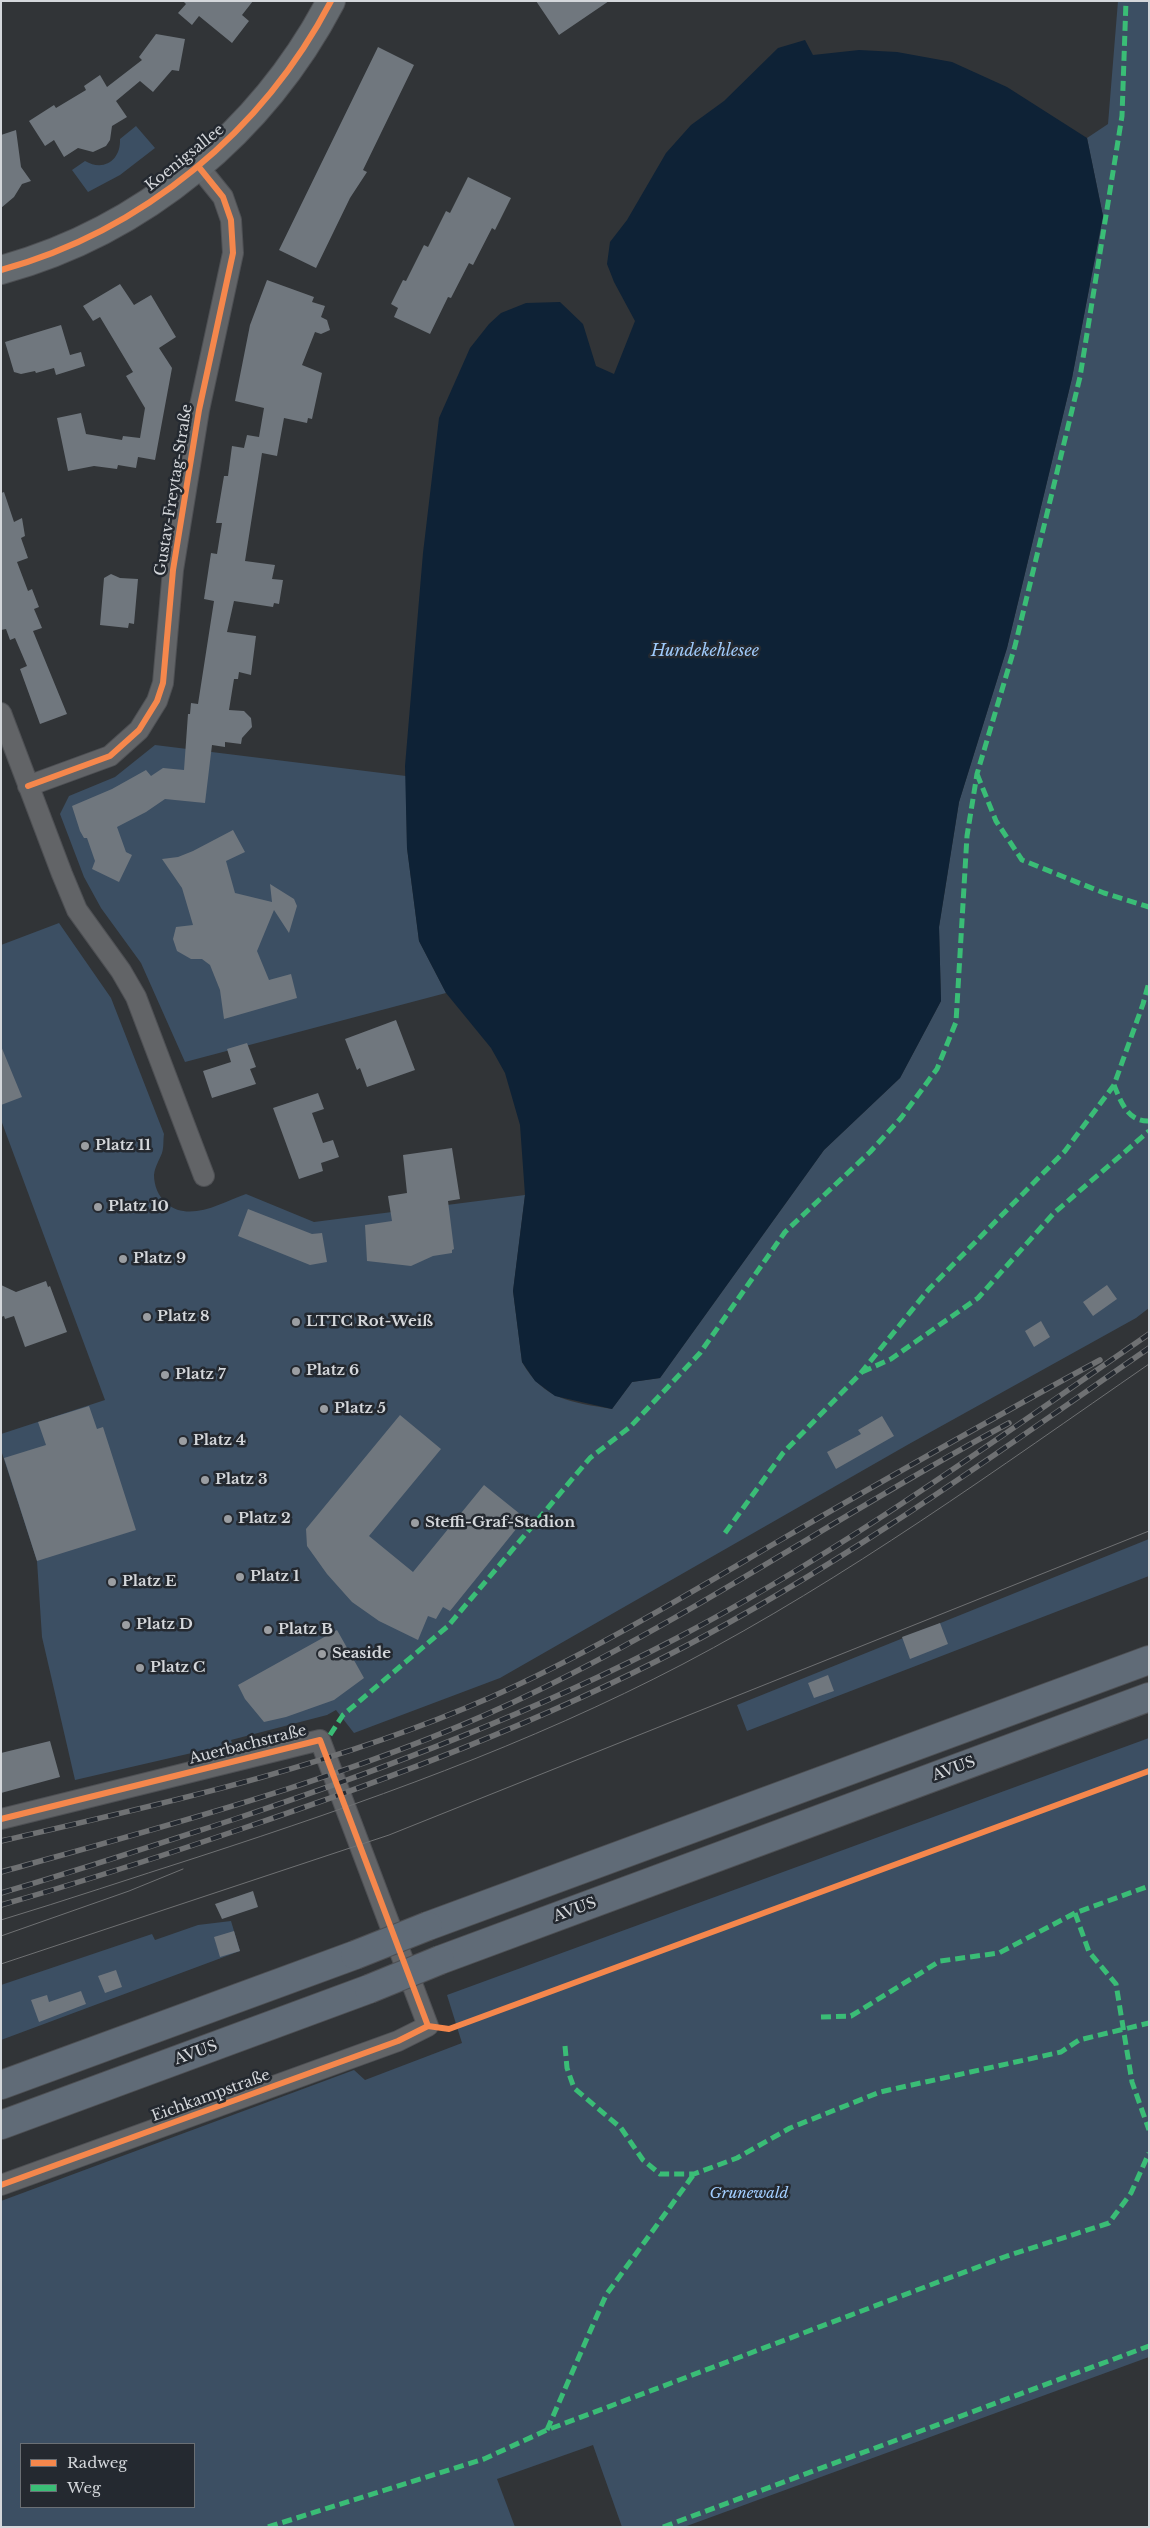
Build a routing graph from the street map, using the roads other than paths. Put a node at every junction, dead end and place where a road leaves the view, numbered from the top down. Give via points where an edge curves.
1 (331, 1) edge
2 (198, 166) junction
3 (1, 270) edge
4 (1, 713) edge
5 (28, 786) junction
6 (204, 1176) dead end
7 (1149, 1660) edge
8 (1149, 1697) edge
9 (1, 1819) edge
10 (428, 2026) joint
11 (1, 2084) edge
12 (1, 2125) edge
13 (1, 2185) edge

1 - 2 main road, Koenigsallee via 307,45 266,100
2 - 3 main road, Koenigsallee via 142,208 79,243
2 - 5 street, Gustav-Freytag-Straße via 223,197 231,220 233,253 196,429 173,570 163,683 157,701 138,730 110,756
4 - 5 street
5 - 6 street via 77,910 136,997
7 - 11 highway, bridge
8 - 12 highway, AVUS, bridge
9 - 10 street, Auerbachstraße via 320,1740
10 - 13 street, Eichkampstraße via 398,2041

